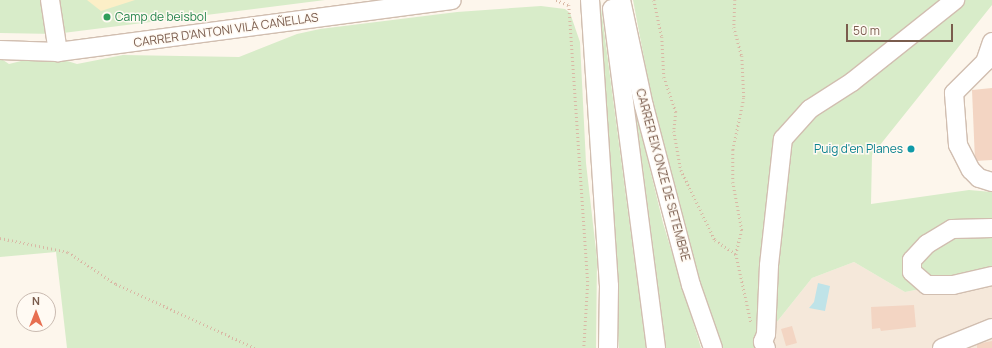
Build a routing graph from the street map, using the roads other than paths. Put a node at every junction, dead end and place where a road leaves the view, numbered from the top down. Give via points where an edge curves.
1 (50, 0) edge
2 (452, 0) edge
3 (590, 0) edge
4 (611, 0) edge
5 (621, 0) edge
6 (955, 0) edge
7 (992, 42) edge
8 (0, 50) edge
9 (58, 52) junction
10 (992, 182) edge
11 (992, 228) edge
12 (992, 276) edge
13 (992, 328) edge
14 (765, 345) edge
15 (608, 348) edge
16 (656, 348) edge
17 (713, 348) edge
18 (942, 348) edge

1 - 9 street
2 - 9 street, CARRER D'ANTONI VILÀ CAÑELLAS
3 - 15 street via 609,286
4 - 16 street, CARRER EIX ONZE DE SETEMBRE
5 - 17 street, CARRER EIX ONZE DE SETEMBRE via 649,128 691,285
6 - 14 street via 852,82 810,109 783,139 776,178
7 - 10 street via 985,62 954,93 958,145 971,170 979,178
8 - 9 street, CARRER D'ANTONI VILÀ CAÑELLAS
11 - 12 street via 952,229 927,244 912,260 912,272 928,285 953,285
13 - 18 street

